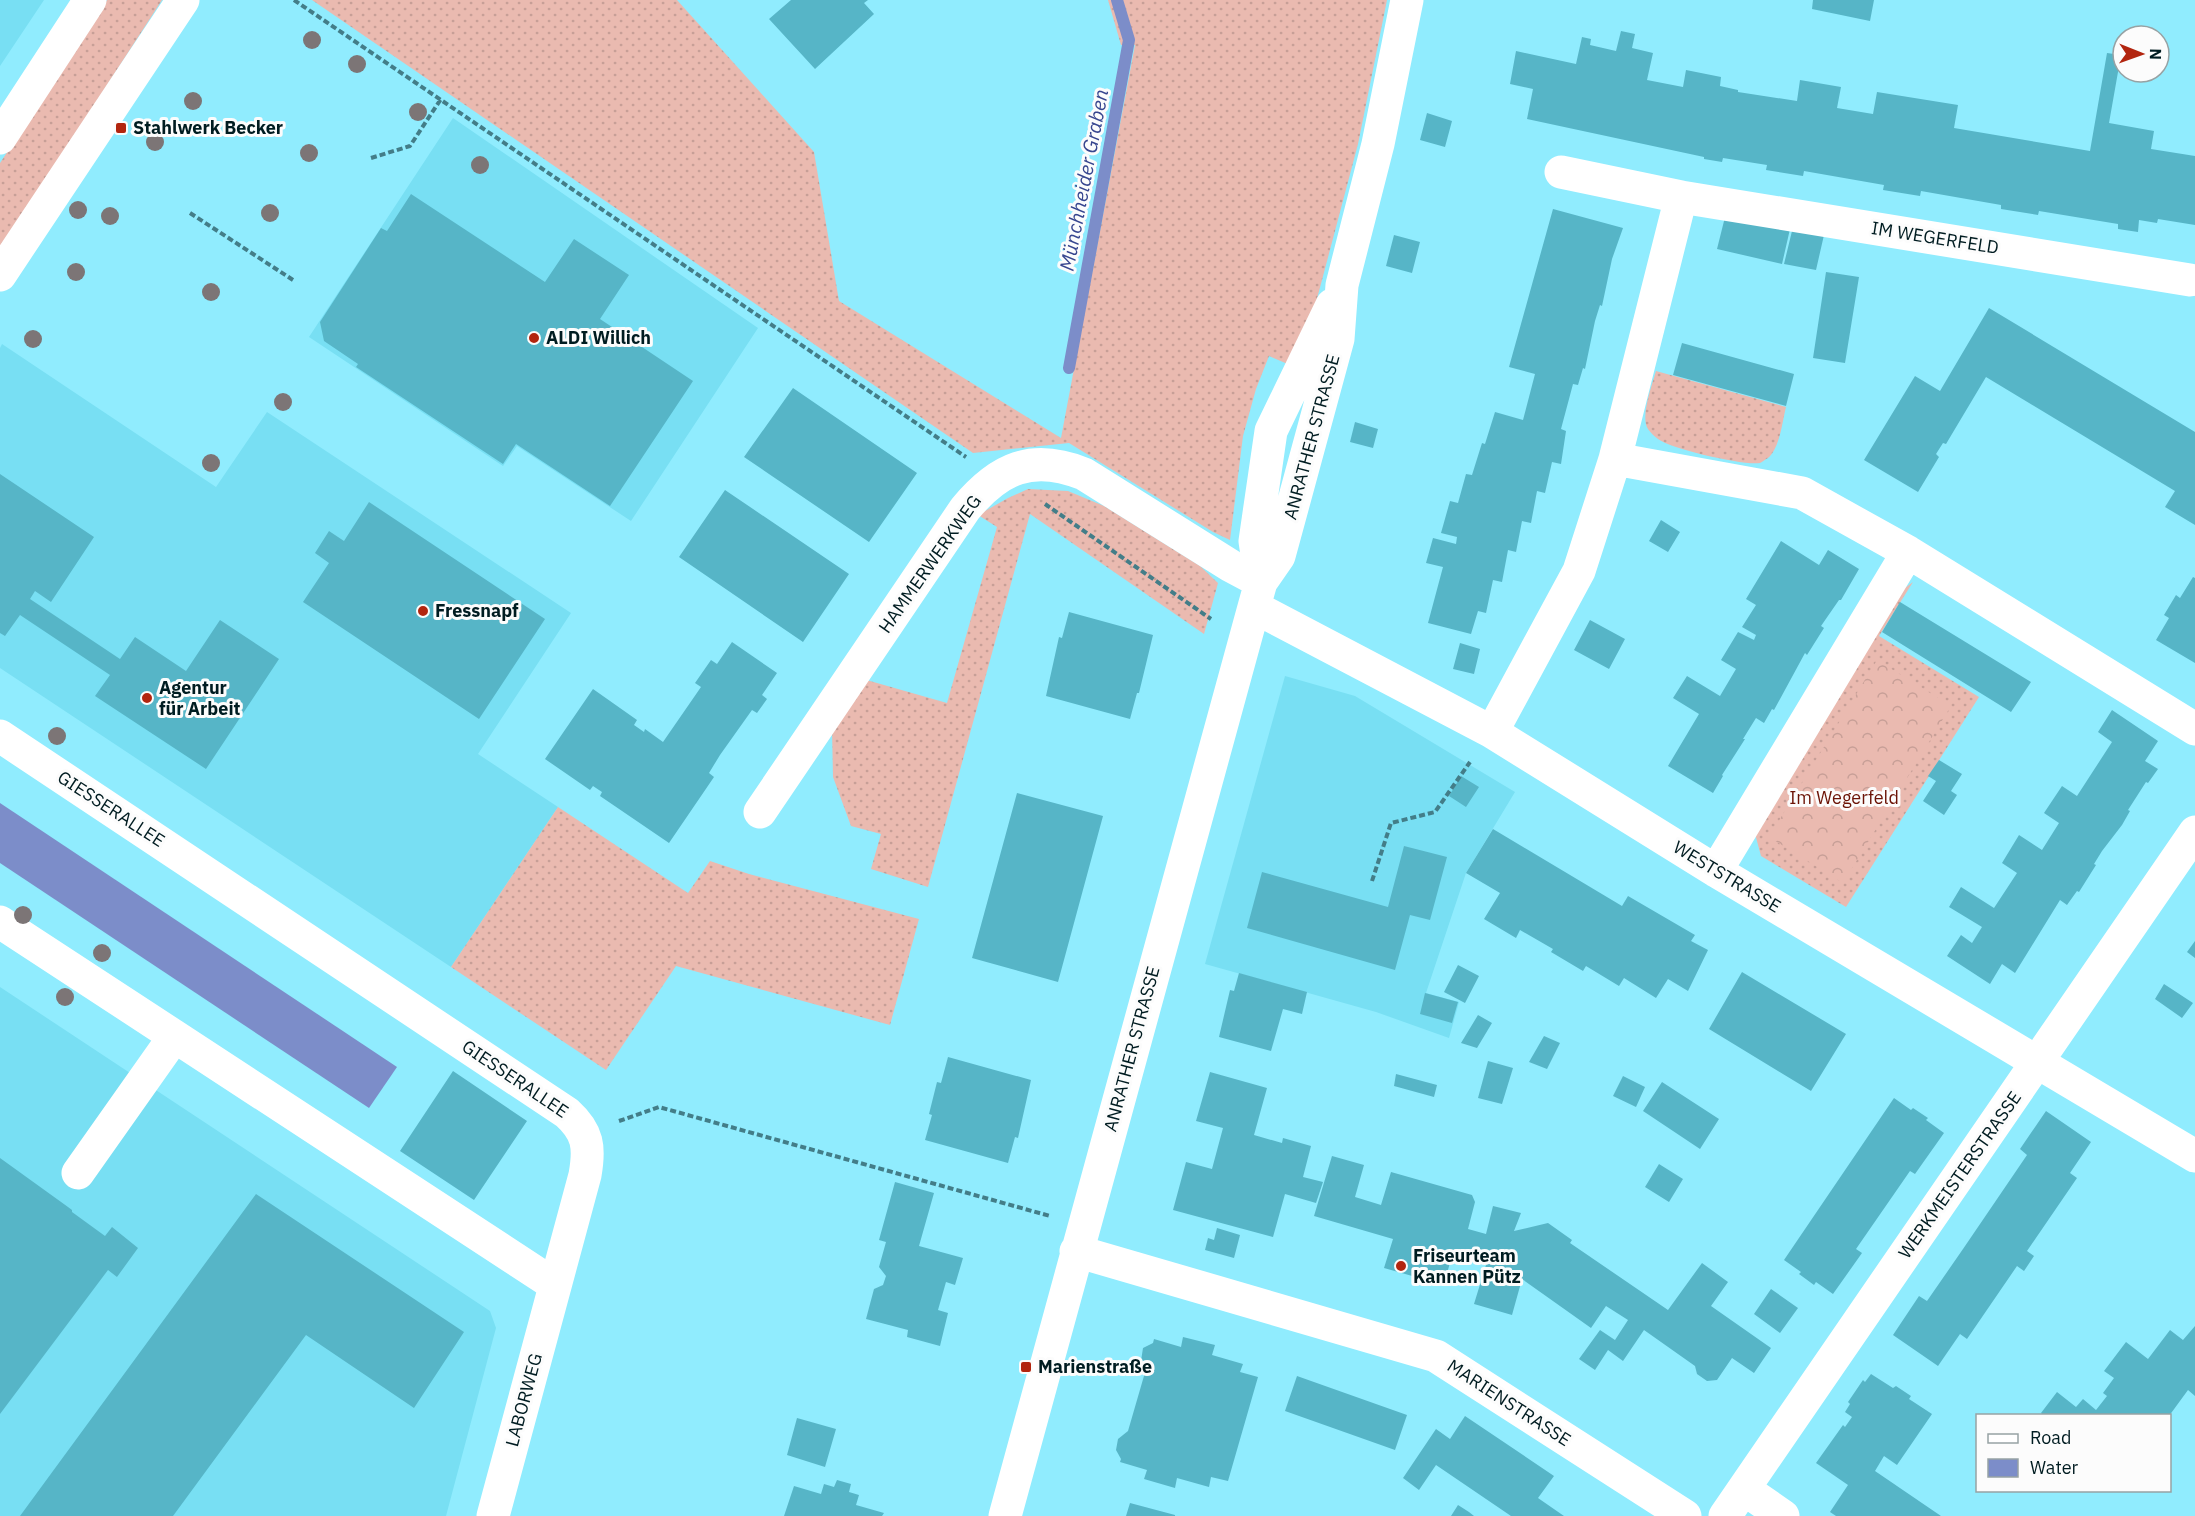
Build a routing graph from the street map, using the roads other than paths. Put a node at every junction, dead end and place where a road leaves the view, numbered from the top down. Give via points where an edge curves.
1 (90, 0) edge
2 (183, 0) edge
3 (1407, 0) edge
4 (0, 138) edge
5 (1561, 172) dead end
6 (1681, 197) junction
7 (0, 275) edge
8 (2190, 280) dead end
9 (1614, 459) junction
10 (1908, 552) junction
11 (1257, 595) junction
12 (2195, 729) edge
13 (1492, 732) junction
14 (0, 736) edge
15 (760, 812) dead end
16 (2195, 832) edge
17 (1716, 871) junction
18 (0, 922) edge
19 (174, 1037) junction
20 (2037, 1063) junction
21 (2195, 1156) edge
22 (78, 1173) dead end
23 (1076, 1251) junction
24 (555, 1285) junction
25 (1744, 1489) junction
26 (493, 1516) edge
27 (1005, 1516) edge
28 (1685, 1516) edge
29 (1725, 1516) edge
30 (1784, 1516) edge

1 - 4 street
2 - 7 street
3 - 11 street, ANRATHER STRASSE via 1378,144 1342,285 1338,339 1279,556
5 - 6 street, IM WEGERFELD
6 - 8 street, IM WEGERFELD
6 - 9 street
9 - 10 street via 1802,493
9 - 13 street via 1579,571
10 - 12 street
10 - 17 street
11 - 13 street, WESTSTRASSE
11 - 15 street, HAMMERWERKWEG via 1231,566 1101,484 1067,467 1050,464 1013,470 996,478 976,496 954,524
11 - 23 street, ANRATHER STRASSE
13 - 17 street, WESTSTRASSE
14 - 24 street, GIESSERALLEE via 567,1113 584,1134 587,1164
16 - 20 street, WERKMEISTERSTRASSE
17 - 20 street, WESTSTRASSE
18 - 19 street
19 - 22 street
19 - 24 street
20 - 21 street, WESTSTRASSE
20 - 25 street, WERKMEISTERSTRASSE
23 - 27 street, ANRATHER STRASSE
23 - 28 street, MARIENSTRASSE via 1436,1356
24 - 26 street, LABORWEG
25 - 29 street, WERKMEISTERSTRASSE
25 - 30 street

